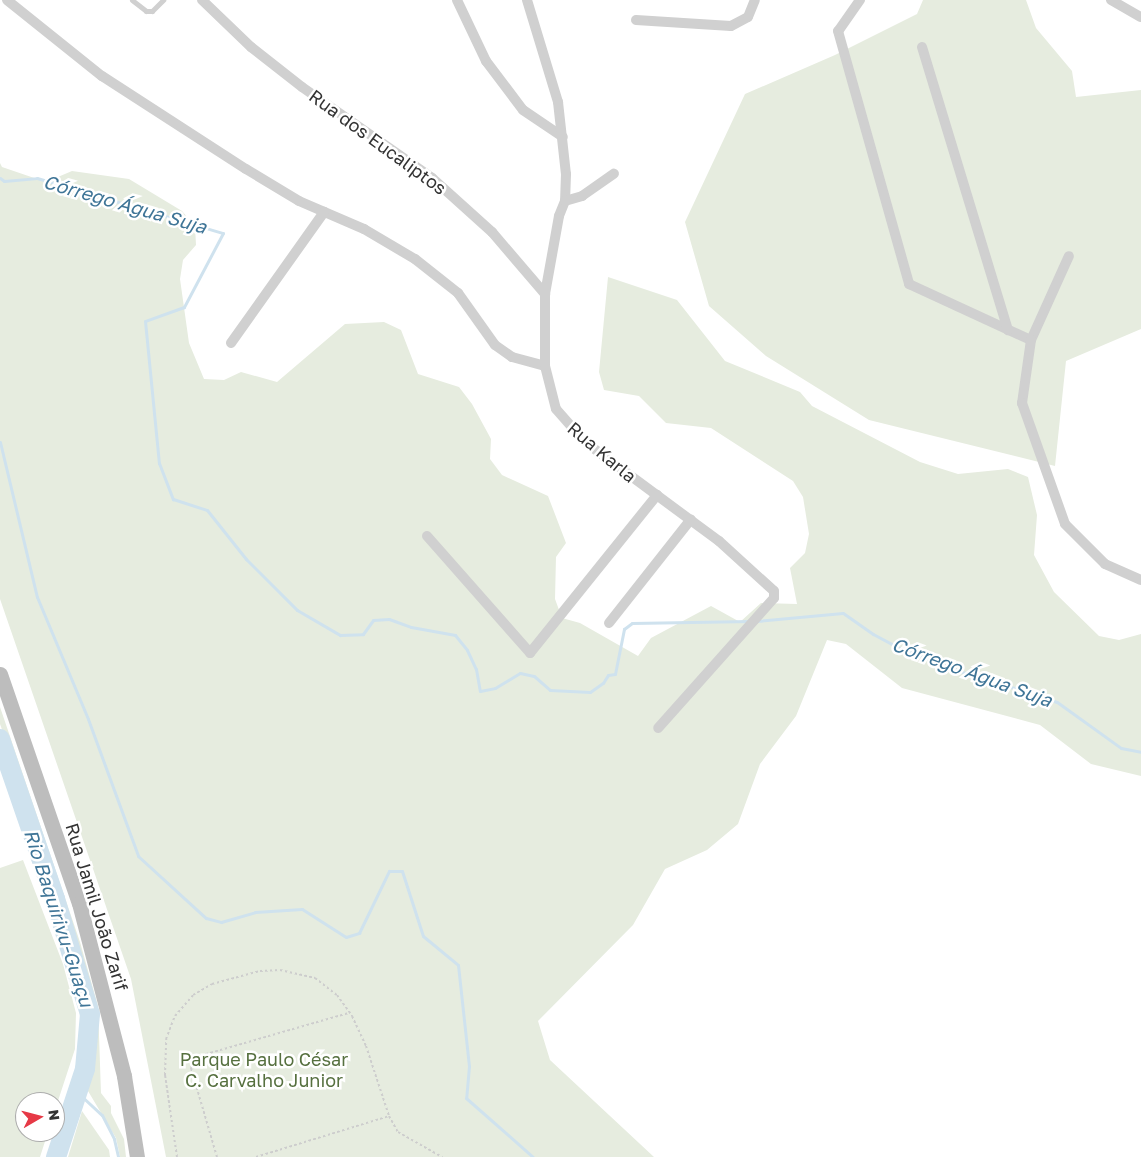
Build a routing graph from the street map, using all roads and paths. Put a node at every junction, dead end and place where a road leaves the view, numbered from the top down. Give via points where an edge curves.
1 (7, 0) edge
2 (132, 0) edge
3 (163, 0) edge
4 (202, 0) edge
5 (457, 0) edge
6 (527, 0) edge
7 (755, 0) edge
8 (860, 0) edge
9 (1111, 0) edge
10 (1141, 17) edge
11 (636, 20) dead end
12 (922, 47) dead end
13 (563, 137) junction
14 (614, 174) dead end
15 (565, 201) junction
16 (324, 212) junction
17 (1069, 256) dead end
18 (545, 294) junction
19 (1008, 330) junction
20 (1031, 340) junction
21 (231, 343) dead end
22 (545, 366) junction
23 (657, 496) junction
24 (691, 519) junction
25 (427, 536) dead end
26 (1141, 580) edge
27 (609, 624) dead end
28 (0, 674) edge
29 (658, 728) dead end
30 (348, 1013) junction
31 (389, 1116) junction
32 (137, 1157) edge
33 (177, 1157) edge
34 (217, 1157) edge
35 (256, 1157) edge
36 (442, 1157) edge

1 - 16 street via 102,76 299,201
2 - 3 lane via 146,11 152,11
4 - 18 street, Rua dos Eucaliptos via 251,47 302,87 432,178 492,232
5 - 13 street via 486,61 523,110
6 - 13 street, Rua Karla via 551,72
7 - 11 street via 748,17 731,26
8 - 19 street via 838,31 909,284
9 - 10 street
12 - 19 street
13 - 15 street, Rua Karla
14 - 15 street via 582,196
15 - 18 street, Rua Karla via 559,216
16 - 21 street
16 - 22 street via 364,229 415,259 458,293 495,345 512,356
17 - 20 street
18 - 22 street, Rua Karla
19 - 20 street
20 - 26 street via 1022,403 1065,524 1105,564
22 - 23 street, Rua Karla via 549,391 564,420 614,465
23 - 24 street, Rua Karla
23 - 25 street via 530,652
24 - 27 street
24 - 29 street, Rua Karla via 774,591 774,598
28 - 32 main road, Rua Jamil João Zarif via 79,902 118,1049
30 - 31 path via 366,1046
30 - 33 path via 337,995 315,978 290,971 260,970 212,984 194,995 175,1016 166,1039 166,1086
30 - 34 path via 196,1057 191,1068
31 - 35 path
31 - 36 path via 407,1139

